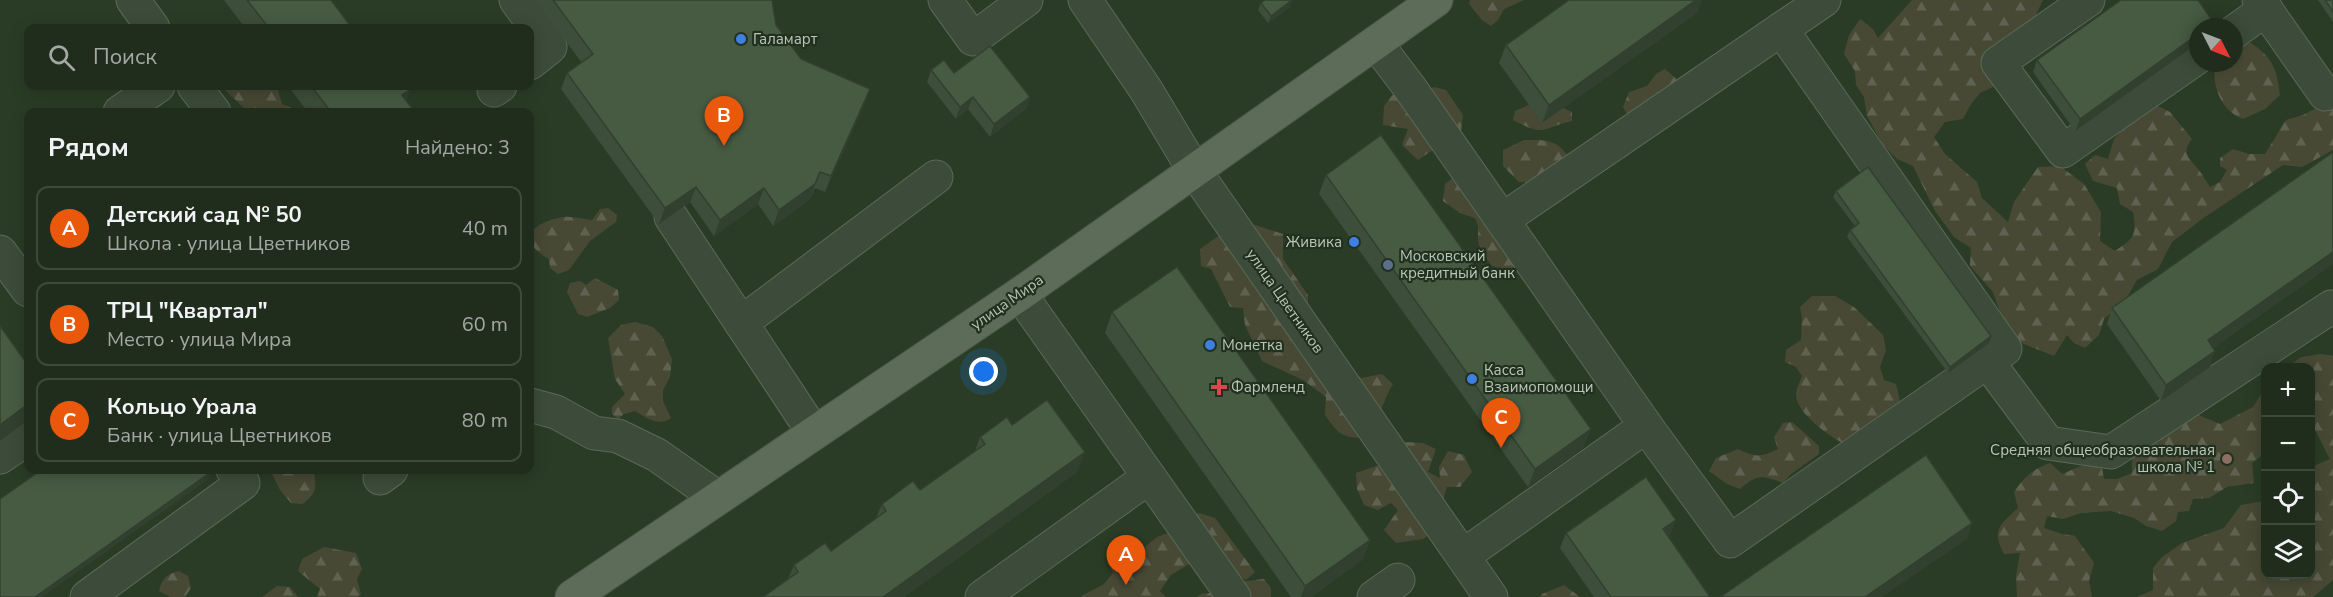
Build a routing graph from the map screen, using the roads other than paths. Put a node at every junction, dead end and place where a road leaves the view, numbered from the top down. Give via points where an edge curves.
1 (133, 0) edge
2 (516, 0) edge
3 (945, 0) edge
4 (1026, 0) edge
5 (1085, 0) edge
6 (1436, 0) edge
7 (1824, 0) edge
8 (2088, 0) edge
9 (2263, 5) edge
10 (150, 24) edge
11 (533, 24) edge
12 (2243, 24) edge
13 (534, 25) edge
14 (1781, 29) junction
15 (1376, 43) junction
16 (534, 60) edge
17 (2189, 63) edge
18 (152, 90) edge
19 (197, 90) edge
20 (2325, 94) dead end
21 (126, 108) edge
22 (211, 108) edge
23 (1194, 170) junction
24 (936, 177) dead end
25 (671, 217) edge
26 (1502, 220) junction
27 (0, 252) edge
28 (24, 285) edge
29 (1020, 294) junction
30 (2333, 310) edge
31 (741, 323) junction
32 (1987, 362) junction
33 (534, 406) edge
34 (1646, 426) junction
35 (814, 433) junction
36 (24, 441) edge
37 (0, 458) edge
38 (236, 474) edge
39 (1149, 477) junction
40 (718, 498) junction
41 (1462, 556) junction
42 (87, 597) edge
43 (572, 597) edge
44 (982, 597) edge
45 (1234, 597) edge
46 (1491, 597) edge

1 - 10 street
2 - 11 street
3 - 4 street via 973,39
5 - 23 street, улица Цветников
6 - 15 main road, улица Мира
7 - 14 street
8 - 17 street via 1998,63 2063,151
9 - 12 street
9 - 20 street
13 - 16 street via 550,47
14 - 26 street
14 - 32 street via 2005,349
15 - 23 main road, улица Мира
15 - 26 street
18 - 21 street
19 - 22 street
23 - 29 main road, улица Мира
23 - 41 street, улица Цветников
24 - 31 street
25 - 31 street
26 - 34 street
27 - 28 street
29 - 35 main road, улица Мира
29 - 39 street
30 - 32 street via 2111,452 2048,443
31 - 35 street
32 - 34 street via 1730,541
33 - 40 street via 556,412 594,432 618,436 657,455
34 - 41 street
35 - 40 main road, улица Мира
36 - 37 street
38 - 42 street via 243,483
39 - 44 street
39 - 45 street
40 - 43 main road, улица Мира
41 - 46 street, улица Цветников

